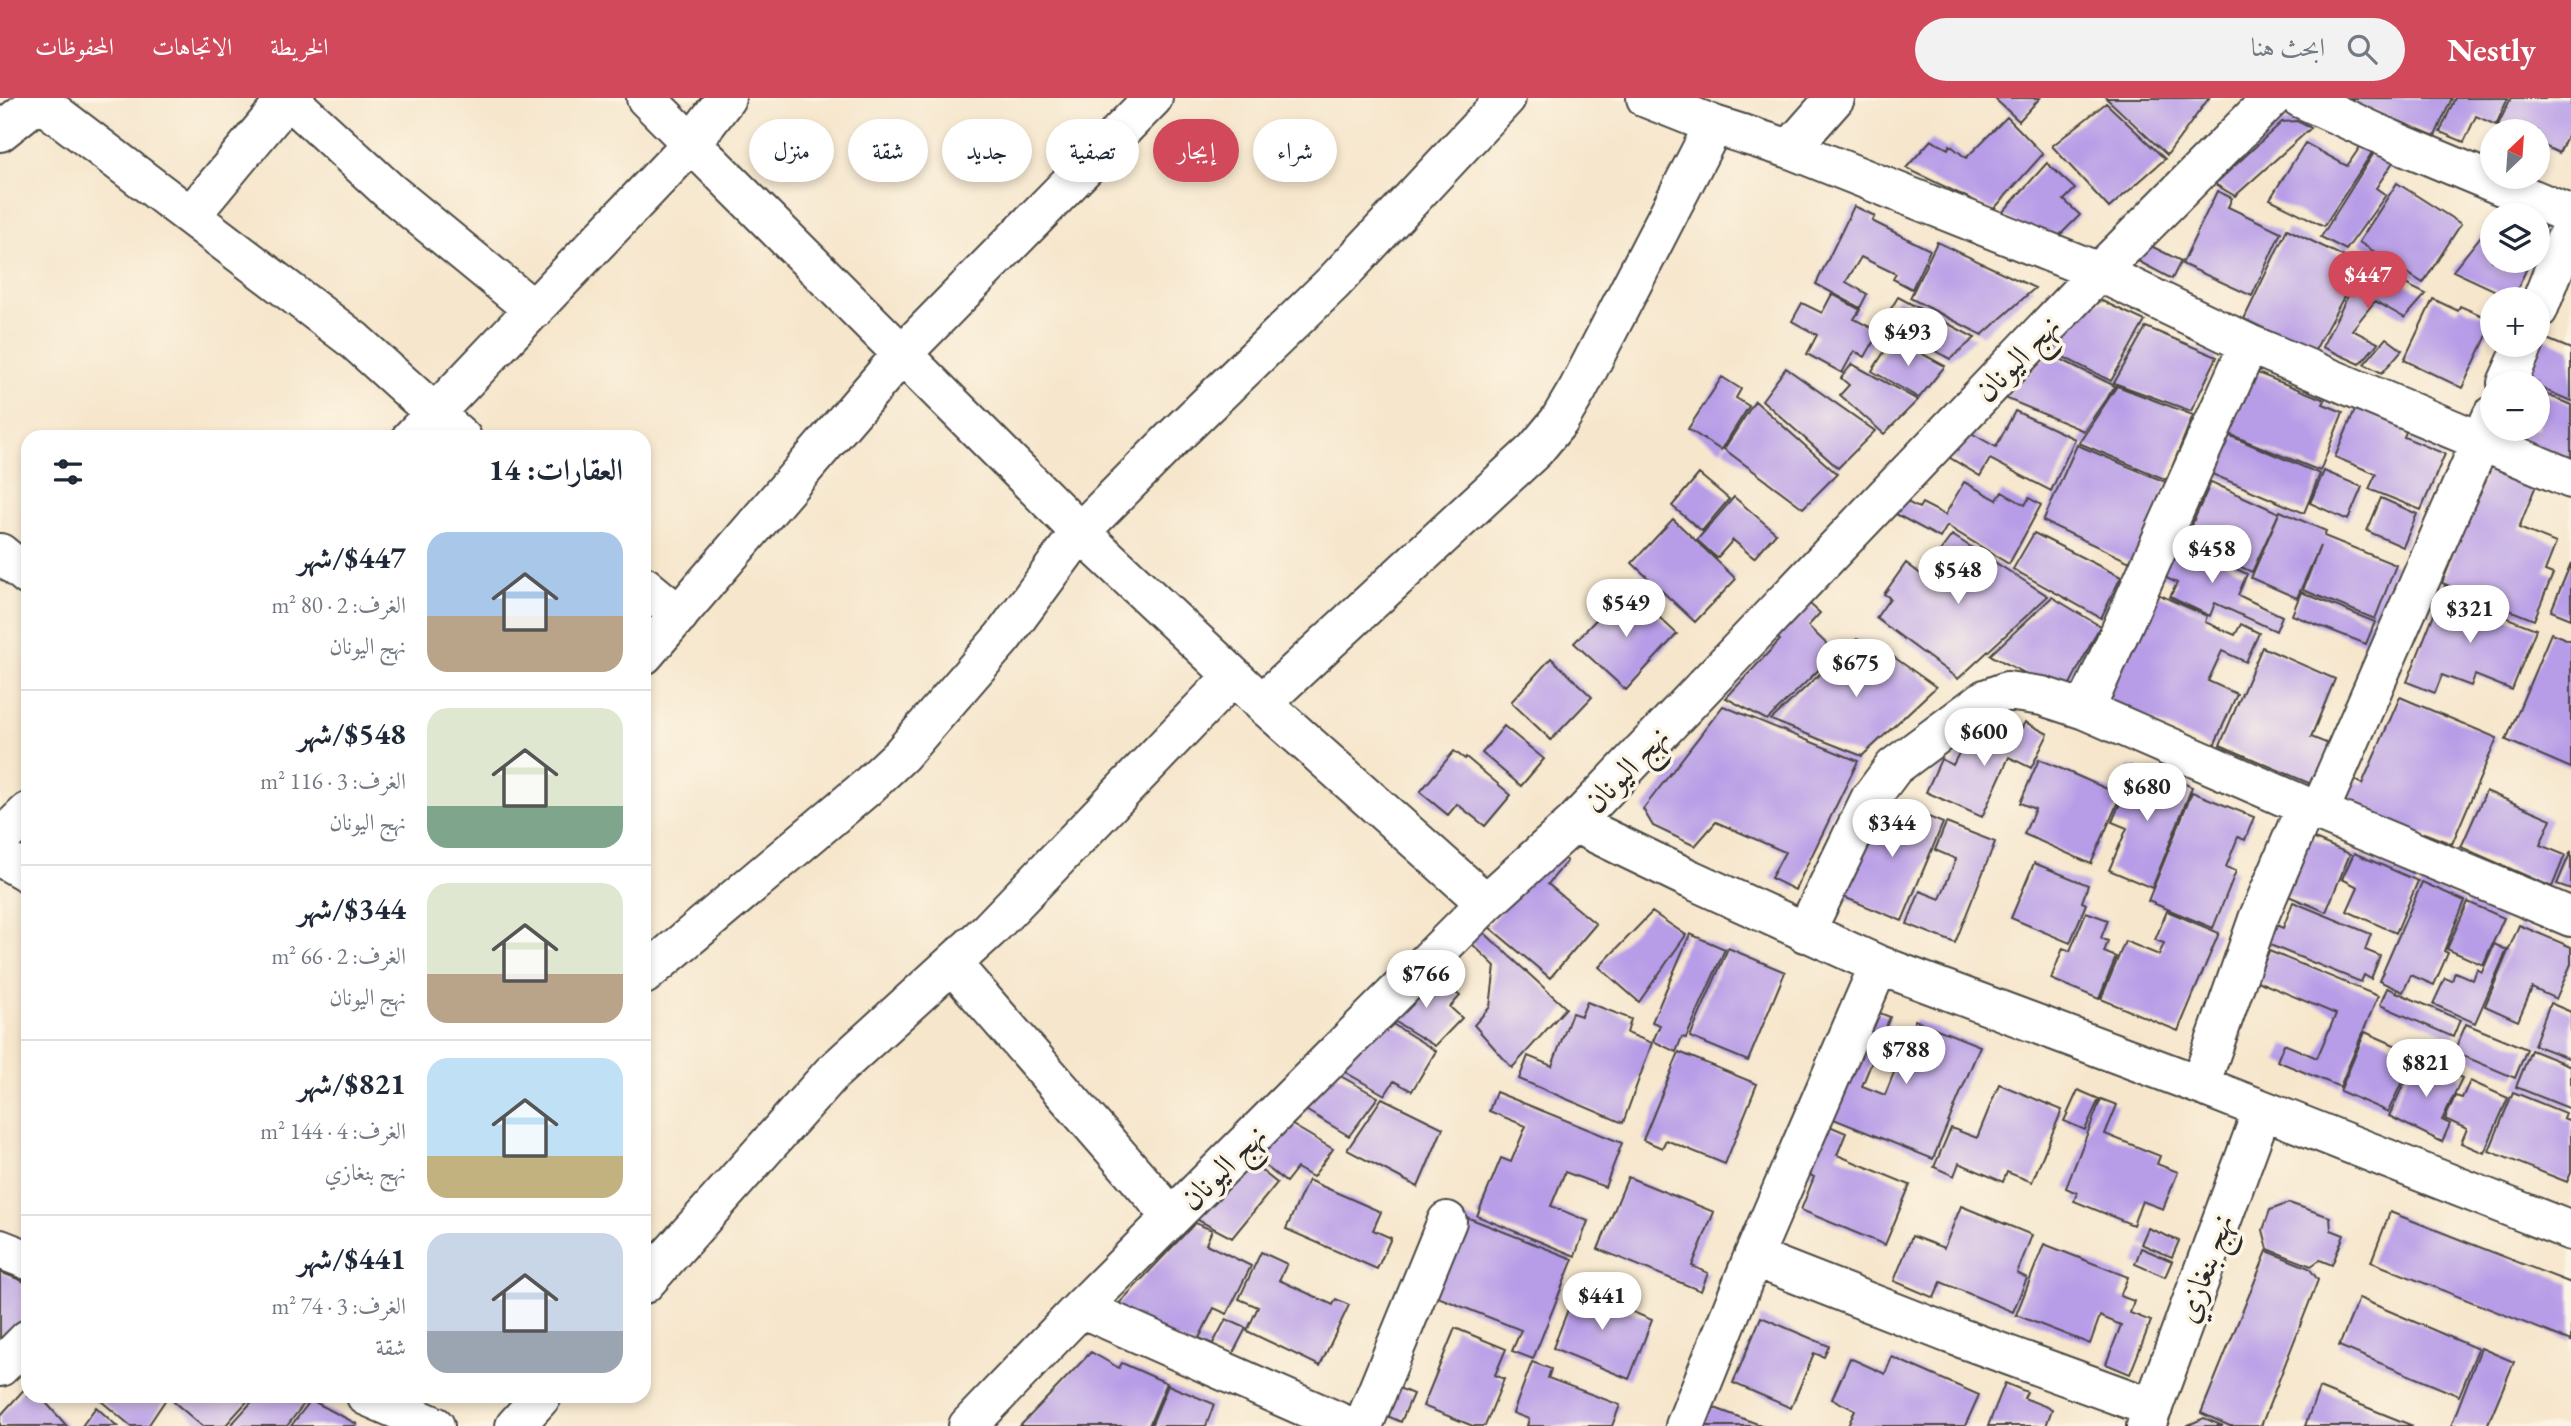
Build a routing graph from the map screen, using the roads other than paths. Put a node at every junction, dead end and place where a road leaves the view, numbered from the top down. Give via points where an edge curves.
1 (288, 98) edge
2 (646, 98) edge
3 (726, 98) edge
4 (1153, 98) edge
5 (1506, 98) edge
6 (1646, 98) edge
7 (1835, 98) edge
8 (2300, 98) edge
9 (41, 100) edge
10 (2262, 101) edge
11 (1714, 125) junction
12 (0, 132) edge
13 (692, 144) junction
14 (1790, 149) junction
15 (191, 215) junction
16 (2571, 215) edge
17 (2571, 226) edge
18 (2099, 272) junction
19 (2547, 287) edge
20 (534, 310) junction
21 (2249, 344) junction
22 (903, 353) junction
23 (2480, 427) edge
24 (436, 430) edge
25 (2481, 441) edge
26 (2506, 441) edge
27 (2571, 479) edge
28 (1080, 532) junction
29 (0, 553) edge
30 (21, 570) edge
31 (651, 592) edge
32 (679, 615) junction
33 (651, 647) edge
34 (1233, 676) junction
35 (1262, 703) junction
36 (2085, 710) junction
37 (2312, 809) junction
38 (21, 819) edge
39 (1574, 823) junction
40 (0, 839) edge
41 (0, 857) edge
42 (21, 869) edge
43 (1486, 903) junction
44 (2571, 917) edge
45 (1805, 933) junction
46 (952, 964) junction
47 (1878, 965) junction
48 (651, 969) edge
49 (2200, 1085) junction
50 (2262, 1111) junction
51 (1172, 1217) junction
52 (1447, 1221) dead end
53 (2571, 1231) edge
54 (0, 1249) edge
55 (21, 1256) edge
56 (1753, 1257) junction
57 (651, 1275) edge
58 (1081, 1308) junction
59 (21, 1346) edge
60 (0, 1367) edge
61 (379, 1403) edge
62 (536, 1403) edge
63 (2150, 1417) edge
64 (417, 1423) edge
65 (515, 1426) edge
66 (968, 1426) edge
67 (1348, 1426) edge
68 (1363, 1426) edge
69 (1685, 1426) edge

1 - 15 street
1 - 20 street via 388,191
2 - 13 street
3 - 13 street
4 - 22 street
5 - 28 street via 1333,283
6 - 11 street
7 - 14 street
8 - 16 street
9 - 12 street
9 - 15 street
10 - 18 street, نهج اليونان
11 - 14 street
11 - 35 street via 1559,421 1535,450
13 - 20 street
13 - 22 street
14 - 18 street
15 - 24 street via 355,341
17 - 19 street
18 - 21 street
18 - 39 street, نهج اليونان
20 - 24 street
21 - 23 street
21 - 36 street
22 - 28 street
22 - 32 street
25 - 37 street
26 - 27 street
28 - 34 street
28 - 48 street via 1003,637 901,755
29 - 30 street
31 - 32 street
32 - 33 street
34 - 35 street
34 - 46 street
35 - 43 street
36 - 37 street
36 - 45 street via 2007,691 1985,699 1894,767 1870,799
37 - 44 street
37 - 49 street via 2258,919
38 - 40 street
39 - 43 street, نهج اليونان
39 - 45 street
41 - 42 street
43 - 51 street, نهج اليونان
45 - 47 street
46 - 51 street
46 - 57 street via 832,1073
47 - 49 street
47 - 56 street
49 - 50 street
50 - 53 street
50 - 63 street, نهج بنغازي
51 - 58 street, نهج اليونان
52 - 68 street
54 - 55 street
56 - 63 street
56 - 69 street
58 - 66 street, نهج اليونان
58 - 67 street
59 - 60 street
61 - 64 street
62 - 65 street

